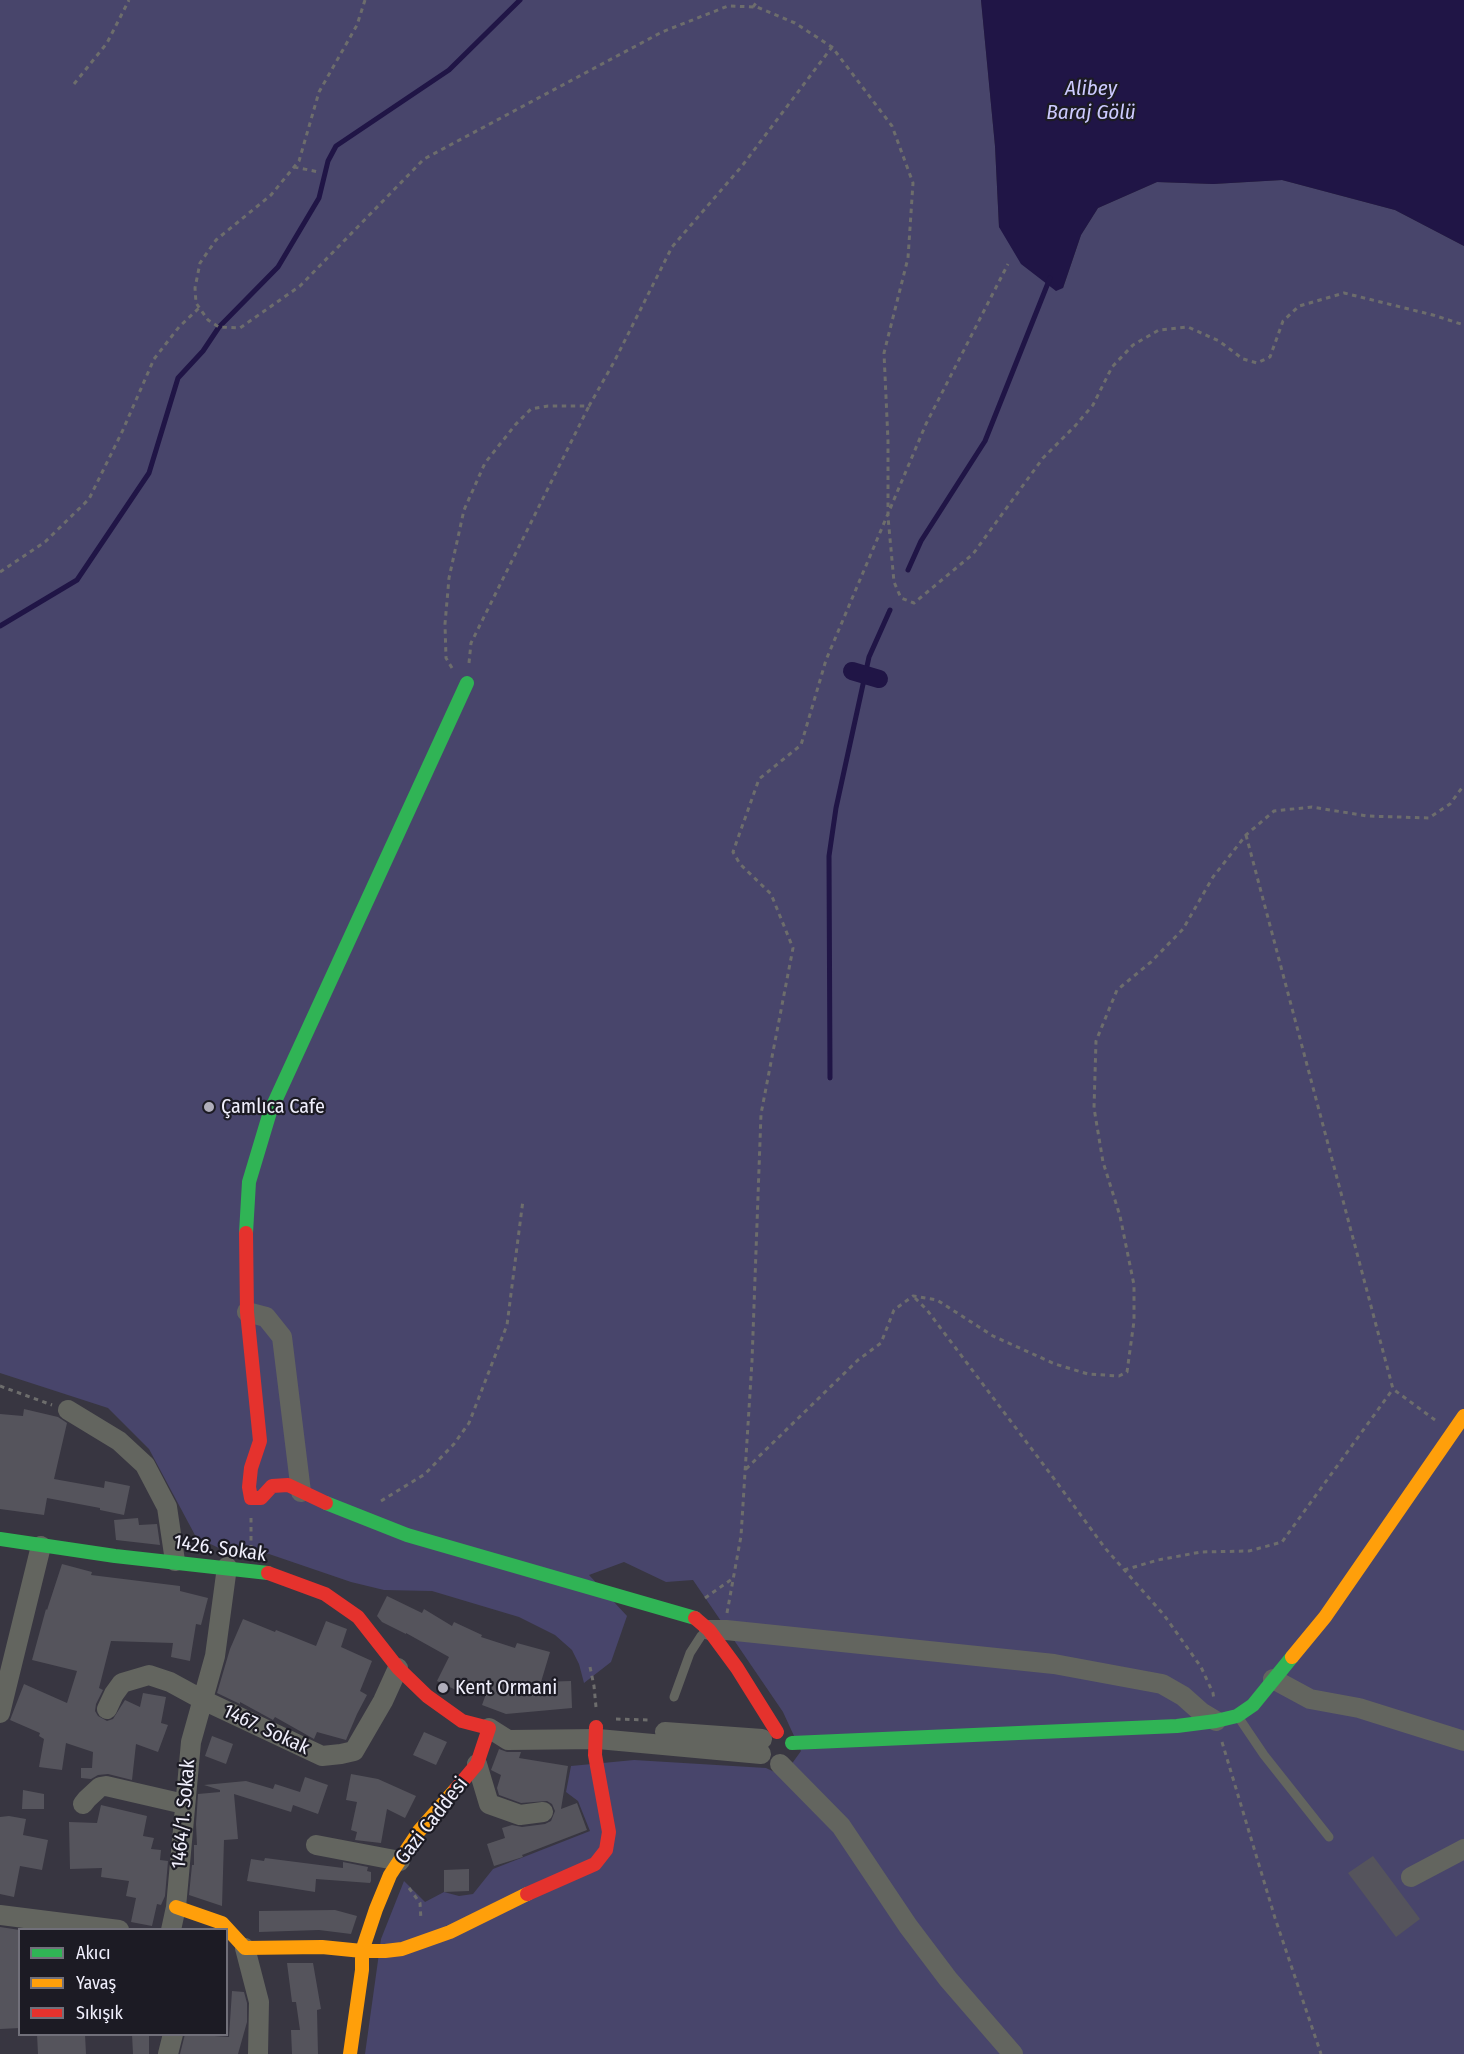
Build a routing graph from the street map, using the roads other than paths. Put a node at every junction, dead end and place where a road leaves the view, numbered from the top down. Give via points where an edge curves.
1 (467, 683) road end
2 (247, 1312) junction
3 (68, 1410) road end
4 (1464, 1416) edge
5 (301, 1492) junction
6 (0, 1539) edge
7 (41, 1546) junction
8 (175, 1561) junction
9 (227, 1567) junction
10 (717, 1630) junction
11 (398, 1668) junction
12 (1273, 1679) junction
13 (674, 1697) dead end
14 (203, 1700) junction
15 (107, 1709) dead end
16 (0, 1713) edge
17 (1237, 1716) junction
18 (1216, 1721) junction
19 (489, 1728) junction
20 (596, 1733) junction
21 (1464, 1741) edge
22 (773, 1742) junction
23 (477, 1764) junction
24 (83, 1804) dead end
25 (184, 1804) junction
26 (543, 1812) dead end
27 (1329, 1837) dead end
28 (316, 1845) dead end
29 (1464, 1849) edge
30 (395, 1868) junction
31 (1411, 1877) dead end
32 (176, 1906) junction
33 (0, 1915) edge
34 (84, 1927) edge
35 (102, 1928) edge
36 (171, 1928) edge
37 (226, 1928) edge
38 (228, 1930) edge
39 (244, 1948) junction
40 (362, 1951) junction
41 (172, 2036) edge
42 (168, 2054) edge
43 (258, 2054) edge
44 (350, 2054) edge
45 (1013, 2054) edge

1 - 2 street via 270,1112 249,1182
2 - 5 street via 267,1317 282,1337
2 - 5 street via 260,1442 251,1468 251,1498 261,1498 272,1486 288,1485
3 - 8 street via 119,1441 145,1465 167,1507
4 - 12 street via 1325,1617
5 - 10 street via 408,1535 698,1619
6 - 7 street, 1426. Sokak
7 - 8 street, 1426. Sokak
7 - 16 street
8 - 9 street, 1426. Sokak
9 - 11 street, 1426. Sokak via 262,1571 325,1594 358,1617
9 - 14 street, 1464/1. Sokak via 215,1656
10 - 13 lane via 701,1635
10 - 18 street via 1054,1664 1162,1684
10 - 22 street
11 - 14 street, 1467. Sokak via 354,1751 341,1754 322,1756
11 - 19 street, 1426. Sokak via 462,1721
12 - 17 street via 1253,1705
12 - 21 street via 1310,1699 1359,1708
14 - 15 street, 1467. Sokak via 149,1675 122,1683
14 - 25 street, 1464/1. Sokak via 191,1742
17 - 18 street
17 - 27 lane
18 - 22 street via 1149,1728
19 - 20 street via 507,1740
19 - 23 street, Gazi Caddesi
20 - 22 street
20 - 40 street via 595,1755 609,1832 606,1850 595,1864 425,1942 402,1949
22 - 45 street via 791,1756 780,1764 841,1826 948,1979
23 - 26 street, Gazi Caddesi via 489,1804 520,1815
23 - 30 street, Gazi Caddesi via 437,1808
24 - 25 street via 106,1786
25 - 32 street, 1464/1. Sokak
28 - 30 street
29 - 31 street
30 - 40 street, Gazi Caddesi
32 - 36 street, 1464/1. Sokak
32 - 37 street
33 - 34 street
34 - 35 street
38 - 39 street
39 - 40 street
39 - 43 street via 259,2002
40 - 44 street, Gazi Caddesi
41 - 42 street

